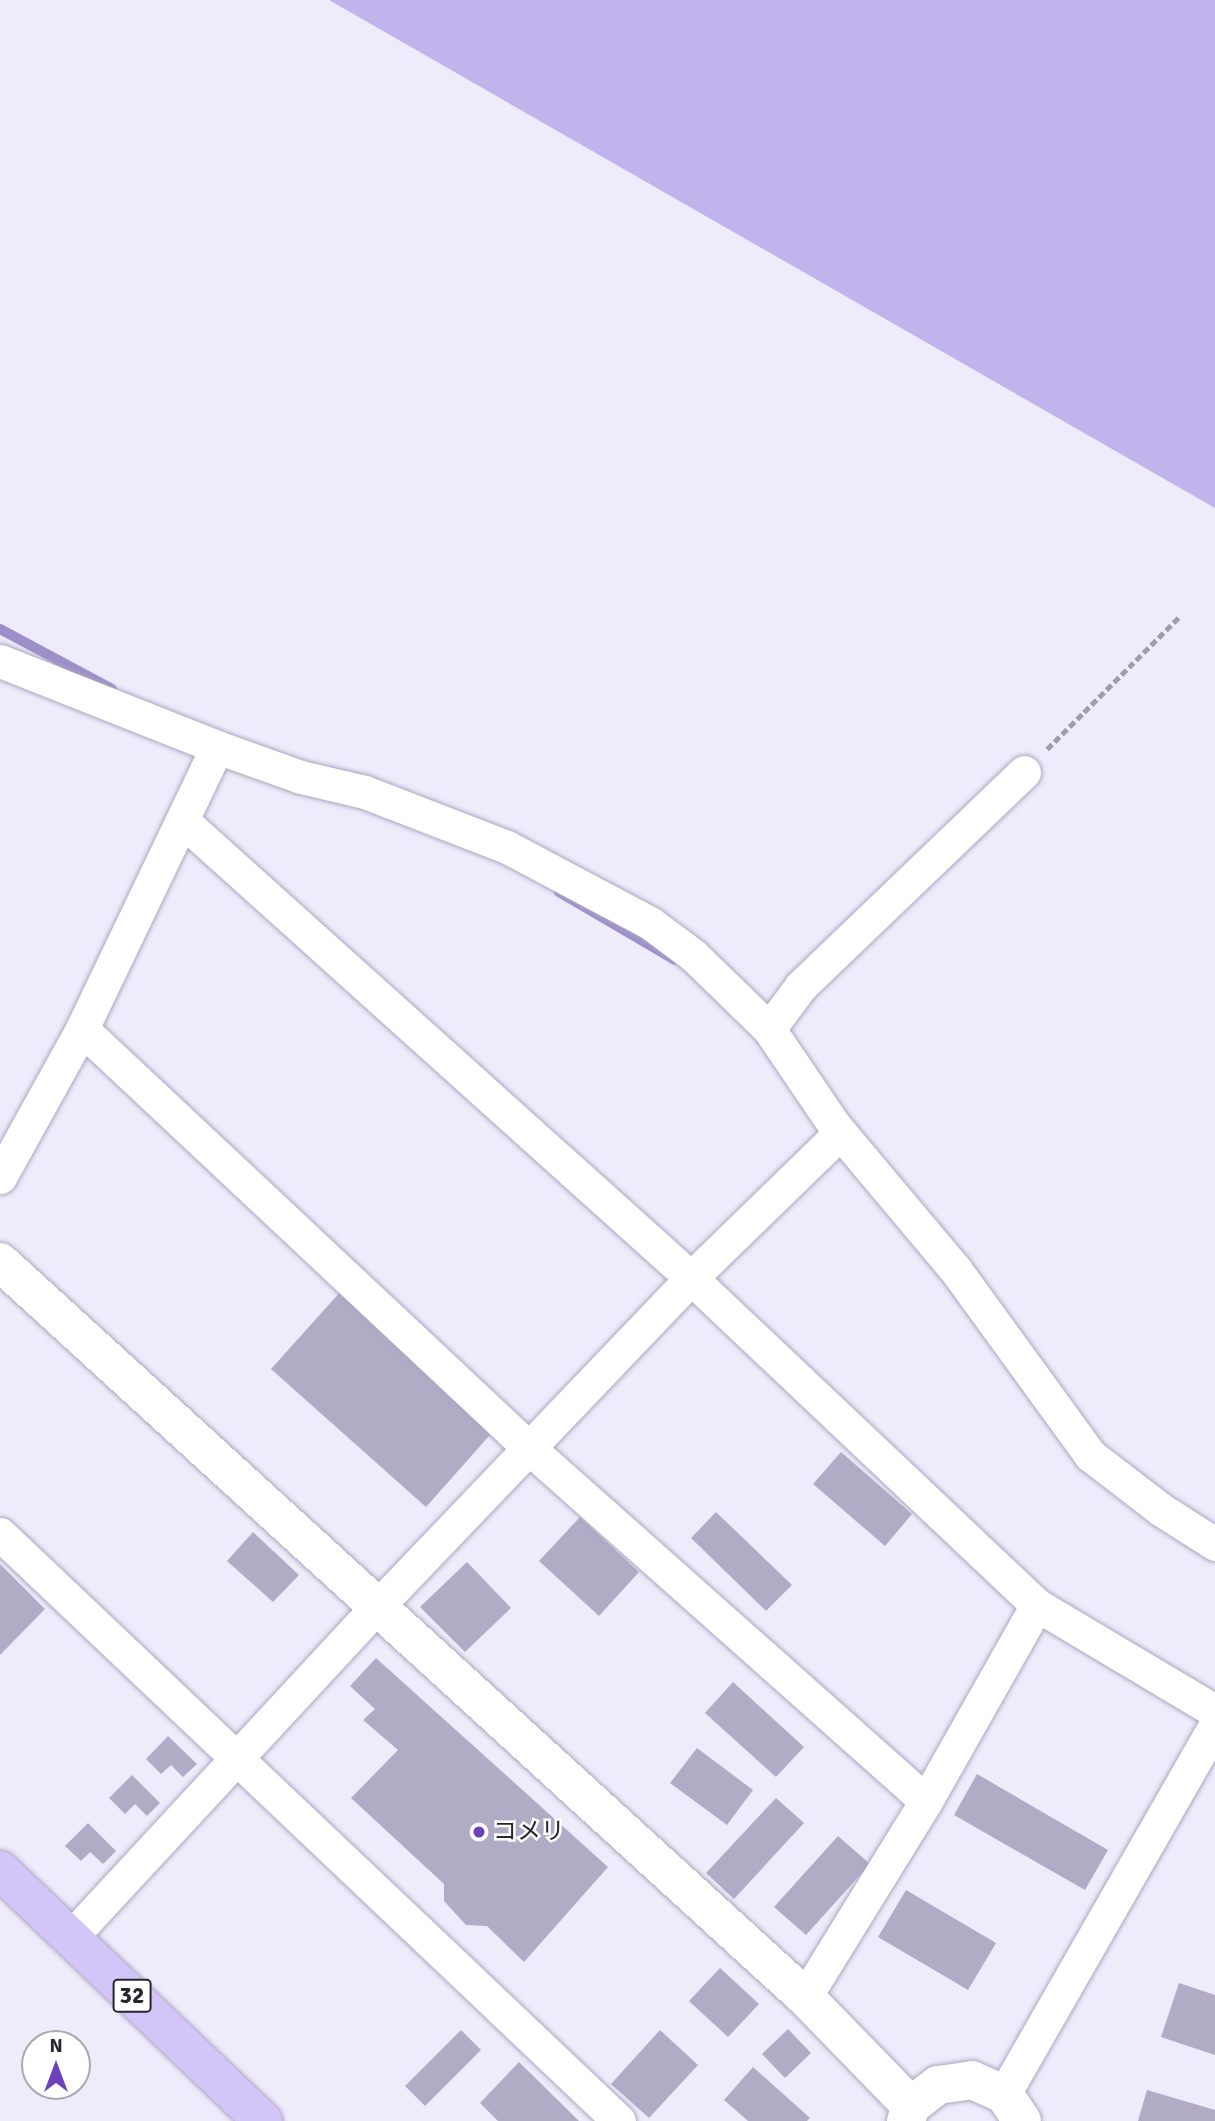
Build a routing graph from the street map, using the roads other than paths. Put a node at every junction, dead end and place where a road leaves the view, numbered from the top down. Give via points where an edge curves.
1 (0, 661) edge
2 (217, 747) junction
3 (1024, 772) road end
4 (184, 822) junction
5 (82, 1028) junction
6 (769, 1028) junction
7 (841, 1133) junction
8 (0, 1177) edge
9 (0, 1262) edge
10 (691, 1278) junction
11 (529, 1448) junction
12 (0, 1534) edge
13 (1215, 1544) edge
14 (1037, 1605) junction
15 (376, 1608) junction
16 (1215, 1711) edge
17 (1215, 1726) edge
18 (238, 1760) junction
19 (926, 1801) junction
20 (0, 1870) edge
21 (71, 1937) junction
22 (805, 1997) junction
23 (1013, 2107) edge
24 (908, 2113) edge
25 (263, 2121) edge
26 (619, 2121) edge

1 - 2 street
2 - 4 street
2 - 6 street via 301,777 365,792 507,846 650,923 693,955
3 - 6 street via 800,986
4 - 5 street
4 - 10 street
5 - 8 street
5 - 11 street
6 - 7 street
7 - 10 street
7 - 13 street via 955,1269 1090,1455
9 - 15 street
10 - 11 street
10 - 14 street
11 - 15 street
11 - 19 street
12 - 18 street
14 - 16 street
14 - 19 street
15 - 18 street
15 - 22 street
17 - 23 street
18 - 21 street
18 - 26 street
19 - 22 street
20 - 21 main road, 32
21 - 25 main road, 32
22 - 24 street
23 - 24 street via 972,2080 938,2085

